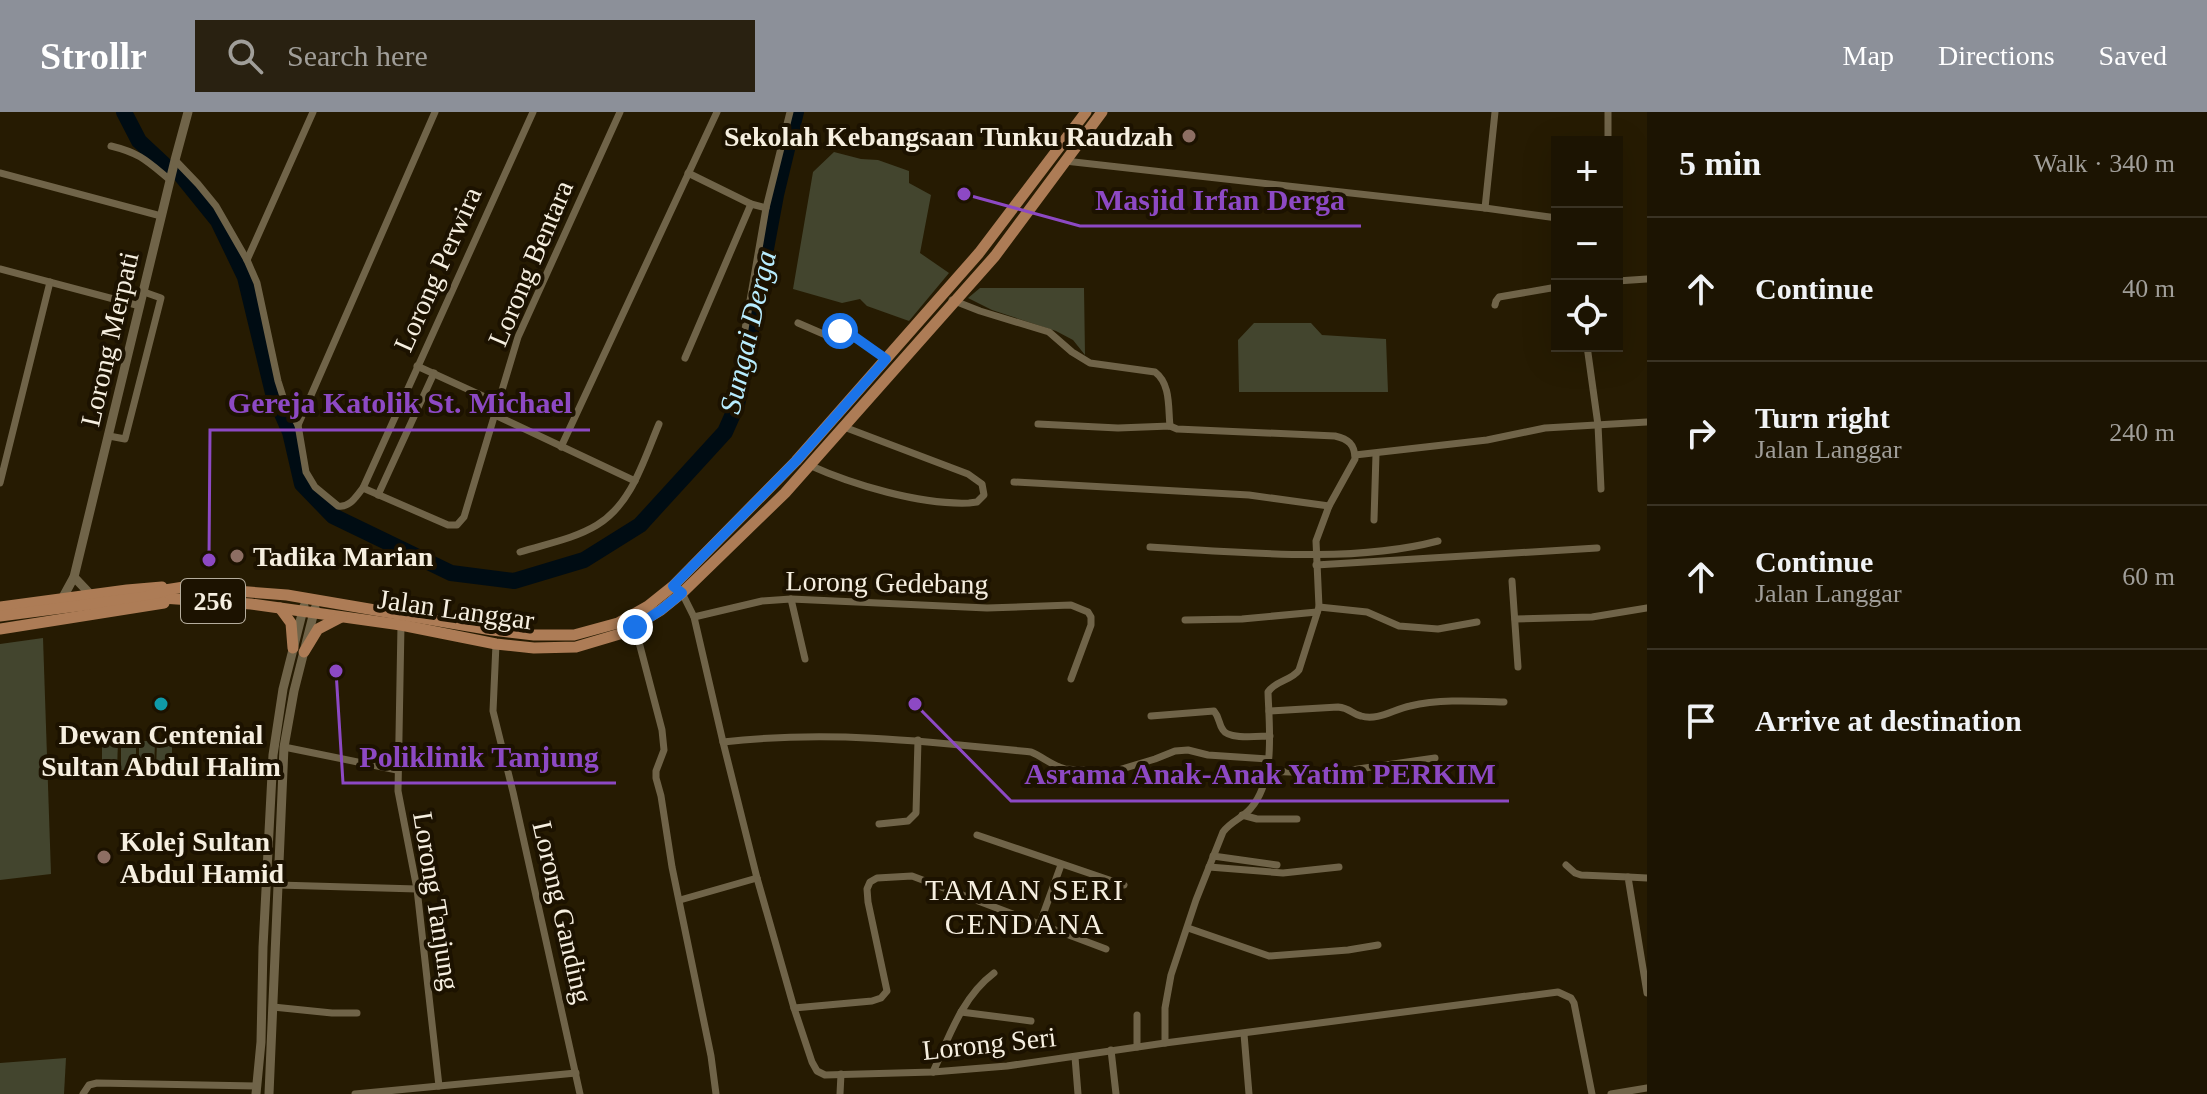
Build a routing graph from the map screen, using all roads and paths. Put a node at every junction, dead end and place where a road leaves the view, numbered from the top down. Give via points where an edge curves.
1 (188, 112) edge
2 (313, 112) edge
3 (435, 112) edge
4 (533, 112) edge
5 (620, 112) edge
6 (717, 112) edge
7 (790, 112) edge
8 (1078, 112) edge
9 (1086, 112) edge
10 (1102, 112) edge
11 (1495, 112) edge
12 (1608, 112) edge
13 (1074, 129) junction
14 (1608, 136) edge
15 (111, 146) dead end
16 (175, 160) junction
17 (1065, 161) junction
18 (0, 173) edge
19 (688, 173) junction
20 (170, 180) junction
21 (751, 204) junction
22 (766, 208) junction
23 (1485, 208) junction
24 (161, 216) junction
25 (1551, 217) edge
26 (247, 260) junction
27 (0, 269) edge
28 (1647, 279) edge
29 (1623, 281) edge
30 (50, 282) junction
31 (1551, 288) edge
32 (144, 292) junction
33 (943, 293) junction
34 (955, 302) junction
35 (1495, 305) dead end
36 (140, 306) junction
37 (798, 323) dead end
38 (1588, 352) edge
39 (685, 358) dead end
40 (886, 359) junction
41 (739, 364) dead end
42 (417, 366) junction
43 (434, 373) junction
44 (498, 403) junction
45 (495, 415) junction
46 (1647, 422) edge
47 (659, 424) dead end
48 (1038, 424) dead end
49 (298, 425) junction
50 (1598, 425) junction
51 (1170, 426) junction
52 (844, 427) junction
53 (109, 436) junction
54 (561, 447) junction
55 (1376, 454) junction
56 (1355, 455) junction
57 (809, 465) junction
58 (635, 481) junction
59 (1014, 482) dead end
60 (0, 483) edge
61 (363, 488) junction
62 (1601, 489) dead end
63 (378, 495) junction
64 (1329, 506) junction
65 (1374, 520) dead end
66 (1438, 541) dead end
67 (1150, 547) dead end
68 (1597, 548) dead end
69 (520, 552) dead end
70 (1315, 554) junction
71 (1316, 565) junction
72 (74, 577) junction
73 (1512, 581) dead end
74 (678, 590) junction
75 (184, 593) junction
76 (91, 595) junction
77 (62, 599) junction
78 (311, 599) junction
79 (791, 599) junction
80 (0, 607) edge
81 (280, 608) junction
82 (1647, 608) edge
83 (1318, 610) junction
84 (308, 612) junction
85 (0, 616) edge
86 (341, 617) junction
87 (694, 617) junction
88 (1515, 619) junction
89 (1185, 620) dead end
90 (1477, 622) dead end
91 (401, 625) junction
92 (635, 627) junction
93 (0, 629) edge
94 (496, 644) junction
95 (299, 650) junction
96 (805, 659) dead end
97 (1518, 667) dead end
98 (1071, 679) dead end
99 (1504, 702) dead end
100 (1269, 711) junction
101 (1151, 716) dead end
102 (1270, 736) junction
103 (918, 740) junction
104 (723, 742) junction
105 (284, 747) junction
106 (1435, 758) dead end
107 (1268, 759) junction
108 (397, 770) junction
109 (1267, 771) junction
110 (1242, 815) junction
111 (1297, 819) dead end
112 (879, 824) dead end
113 (977, 835) dead end
114 (1213, 856) junction
115 (1061, 865) junction
116 (1277, 865) dead end
117 (1566, 865) dead end
118 (1209, 867) junction
119 (1339, 867) dead end
120 (1628, 877) junction
121 (757, 878) junction
122 (1647, 878) edge
123 (278, 885) junction
124 (1124, 885) dead end
125 (417, 889) junction
126 (680, 900) junction
127 (1040, 923) junction
128 (1188, 928) junction
129 (1378, 945) dead end
130 (1106, 949) dead end
131 (994, 973) dead end
132 (1647, 993) edge
133 (273, 1007) junction
134 (794, 1008) junction
135 (961, 1012) junction
136 (357, 1013) dead end
137 (1137, 1015) dead end
138 (1031, 1021) dead end
139 (1244, 1034) junction
140 (1165, 1043) junction
141 (1137, 1047) junction
142 (1111, 1050) junction
143 (1075, 1057) junction
144 (933, 1072) junction
145 (576, 1073) junction
146 (841, 1074) junction
147 (439, 1086) junction
148 (1647, 1088) edge
149 (257, 1090) edge
150 (83, 1094) edge
151 (269, 1094) edge
152 (355, 1094) edge
153 (580, 1094) edge
154 (716, 1094) edge
155 (840, 1094) edge
156 (1078, 1094) edge
157 (1116, 1094) edge
158 (1249, 1094) edge
159 (1592, 1094) edge
160 (1611, 1094) edge

1 - 16 main road, Lorong Merpati
2 - 26 street
3 - 49 street
4 - 42 street, Lorong Perwira
5 - 44 street, Lorong Bentara via 522,326
6 - 19 street
7 - 22 street
8 - 13 main road
9 - 13 main road, Jalan Langgar / 256
10 - 17 main road, Jalan Langgar / 256
11 - 23 street
12 - 14 street
13 - 33 main road, Jalan Langgar / 256
15 - 20 street via 143,156
16 - 20 main road, Lorong Merpati
16 - 26 street via 216,206
17 - 23 street
17 - 34 main road, Jalan Langgar / 256
18 - 24 street
19 - 21 street
19 - 54 street
20 - 24 main road, Lorong Merpati
21 - 22 street
21 - 39 street
22 - 41 street
23 - 25 street
24 - 32 main road, Lorong Merpati
26 - 49 street via 285,403
27 - 30 street
28 - 29 street
30 - 36 street
30 - 60 street
31 - 35 street via 1499,297
32 - 36 main road, Lorong Merpati
32 - 53 street via 161,298 125,439
33 - 34 street
33 - 40 main road, Jalan Langgar / 256
34 - 51 street via 1049,332 1090,363 1155,372 1166,385
34 - 52 main road, Jalan Langgar / 256
36 - 53 main road, Lorong Merpati
37 - 40 street via 828,336 844,331
38 - 50 street
40 - 74 main road, Jalan Langgar / 256
42 - 43 street
42 - 61 street, Lorong Perwira
43 - 44 street
43 - 63 street
44 - 45 street, Lorong Bentara
45 - 54 street
45 - 63 street, Lorong Bentara via 464,517 457,525
46 - 50 street
47 - 58 street
48 - 51 street
49 - 61 street via 306,472 315,487 343,507
50 - 55 street
50 - 62 street
51 - 56 street via 1335,436 1346,438
52 - 57 main road, Jalan Langgar / 256
52 - 57 street via 968,474 982,484 984,495 969,503 920,498 857,484
53 - 72 main road, Lorong Merpati
54 - 58 street
55 - 56 street
55 - 65 street
56 - 64 street
57 - 74 main road, Jalan Langgar / 256
58 - 69 street via 598,525
59 - 64 street via 1249,495
61 - 63 street
64 - 70 street
66 - 70 street via 1412,548
67 - 70 street
68 - 71 street
70 - 71 street
71 - 83 street
72 - 76 main road
72 - 77 main road, Lorong Merpati
73 - 88 street
74 - 78 main road, Jalan Langgar / 256 via 618,623 574,635 492,630
74 - 87 street, Lorong Seri
74 - 92 main road, Jalan Langgar / 256 via 661,610
75 - 76 main road via 144,588
75 - 78 main road, Jalan Langgar / 256
75 - 81 main road, Jalan Langgar / 256
75 - 85 main road, Jalan Langgar / 256 via 165,590
75 - 93 main road
76 - 77 main road
77 - 80 main road
78 - 84 main road
79 - 87 street, Lorong Gedebang
79 - 96 street
79 - 98 street, Lorong Gedebang via 975,607 1071,605 1091,617
81 - 84 main road, Jalan Langgar / 256
81 - 95 main road
82 - 88 street via 1592,617
83 - 89 street
83 - 90 street via 1367,612 1399,626 1438,629
83 - 100 street via 1297,674 1268,692
84 - 86 main road, Jalan Langgar / 256
84 - 95 main road
86 - 91 main road, Jalan Langgar / 256
86 - 95 main road via 318,629
87 - 104 street, Lorong Seri
88 - 97 street
91 - 94 main road, Jalan Langgar / 256
91 - 108 street, Lorong Tanjung
92 - 94 main road, Jalan Langgar / 256 via 576,647
92 - 126 street via 662,730 664,750 656,778
94 - 145 street, Lorong Ganding via 493,711
95 - 105 main road
95 - 149 main road via 281,702 273,755
99 - 100 street via 1408,706 1388,715 1361,716 1338,707
100 - 102 street
101 - 102 street via 1214,711 1230,736
102 - 107 street
103 - 104 street via 819,735
103 - 107 street via 1031,752 1065,769 1112,772 1175,751
103 - 112 street via 916,813 908,821
104 - 121 street, Lorong Seri
105 - 108 street
105 - 123 main road
106 - 109 street via 1344,771
107 - 109 street
108 - 125 street, Lorong Tanjung
109 - 110 street via 1253,807
110 - 111 street
110 - 114 street via 1228,825
113 - 115 street
114 - 116 street
114 - 118 street
115 - 124 street
115 - 127 street
117 - 120 street via 1581,875
118 - 119 street via 1283,873
118 - 128 street
120 - 122 street
120 - 132 street
121 - 126 street
121 - 134 street, Lorong Seri
123 - 125 street
123 - 133 main road
125 - 147 street, Lorong Tanjung
126 - 154 street
127 - 130 street
127 - 134 street via 912,876 877,878 867,889 868,902 887,991 881,998
128 - 129 street via 1269,956
128 - 140 street via 1171,975
131 - 135 street
133 - 136 street
133 - 151 main road
134 - 146 street, Lorong Seri via 817,1071
135 - 138 street
135 - 144 street
137 - 141 street
139 - 140 street, Lorong Seri
139 - 158 street
139 - 159 street, Lorong Seri via 1558,992 1574,1003
140 - 141 street, Lorong Seri
141 - 142 street, Lorong Seri
142 - 143 street, Lorong Seri
142 - 157 street
143 - 144 street, Lorong Seri
143 - 156 street
144 - 146 street, Lorong Seri
145 - 147 street
145 - 153 street, Lorong Ganding
146 - 155 street
147 - 152 street
148 - 160 street
149 - 150 street via 97,1083

